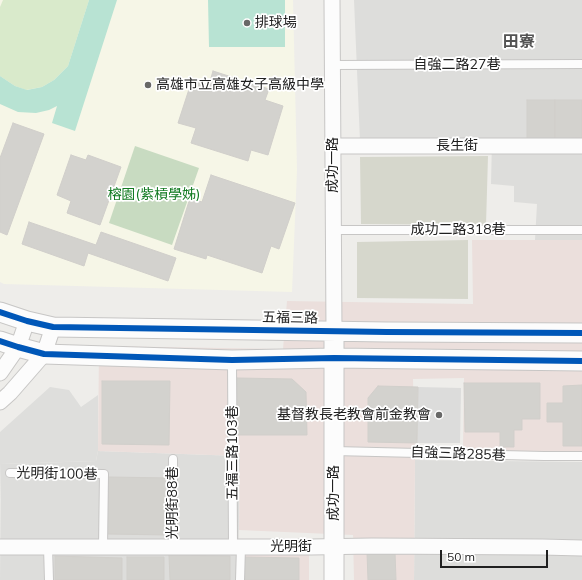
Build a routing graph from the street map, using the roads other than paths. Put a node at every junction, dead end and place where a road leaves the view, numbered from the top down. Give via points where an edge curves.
1 (332, 0) edge
2 (582, 64) edge
3 (332, 65) junction
4 (333, 146) junction
5 (582, 146) edge
6 (333, 230) junction
7 (582, 230) edge
8 (0, 312) edge
9 (27, 321) junction
10 (53, 327) junction
11 (334, 331) junction
12 (582, 333) edge
13 (0, 341) edge
14 (18, 347) junction
15 (44, 354) junction
16 (334, 358) junction
17 (232, 360) junction
18 (582, 361) edge
19 (0, 373) edge
20 (0, 402) edge
21 (334, 451) junction
22 (582, 456) edge
23 (173, 459) dead end
24 (10, 473) dead end
25 (334, 546) junction
26 (0, 547) edge
27 (48, 547) junction
28 (103, 547) junction
29 (173, 547) junction
30 (237, 547) junction
31 (582, 548) edge
32 (49, 580) edge
33 (240, 580) edge
34 (334, 580) edge

1 - 3 street, 成功一路
2 - 3 lane, 自強二路27巷
3 - 4 street, 成功一路
4 - 5 street, 長生街
4 - 6 street, 成功一路
6 - 7 lane, 成功二路318巷
6 - 11 street, 成功一路
8 - 9 street, 五福三路
9 - 10 street, 五福三路
9 - 14 street
10 - 11 street, 五福三路
10 - 15 street
11 - 12 street, 五福三路
11 - 16 street, 成功一路
13 - 14 street
14 - 15 street
14 - 19 street
15 - 17 street
15 - 20 street
16 - 17 street
16 - 18 street
16 - 21 street, 成功一路
17 - 30 lane, 五福三路103巷
21 - 22 lane, 自強三路285巷
21 - 25 street, 成功一路
23 - 29 lane, 光明街88巷
24 - 28 lane, 光明街100巷 via 104,474
25 - 30 street, 光明街
25 - 31 street, 光明街
25 - 34 street, 成功一路
26 - 27 street, 光明街
27 - 28 street, 光明街
27 - 32 lane
28 - 29 street, 光明街
29 - 30 street, 光明街
30 - 33 lane, 五福三路103巷

